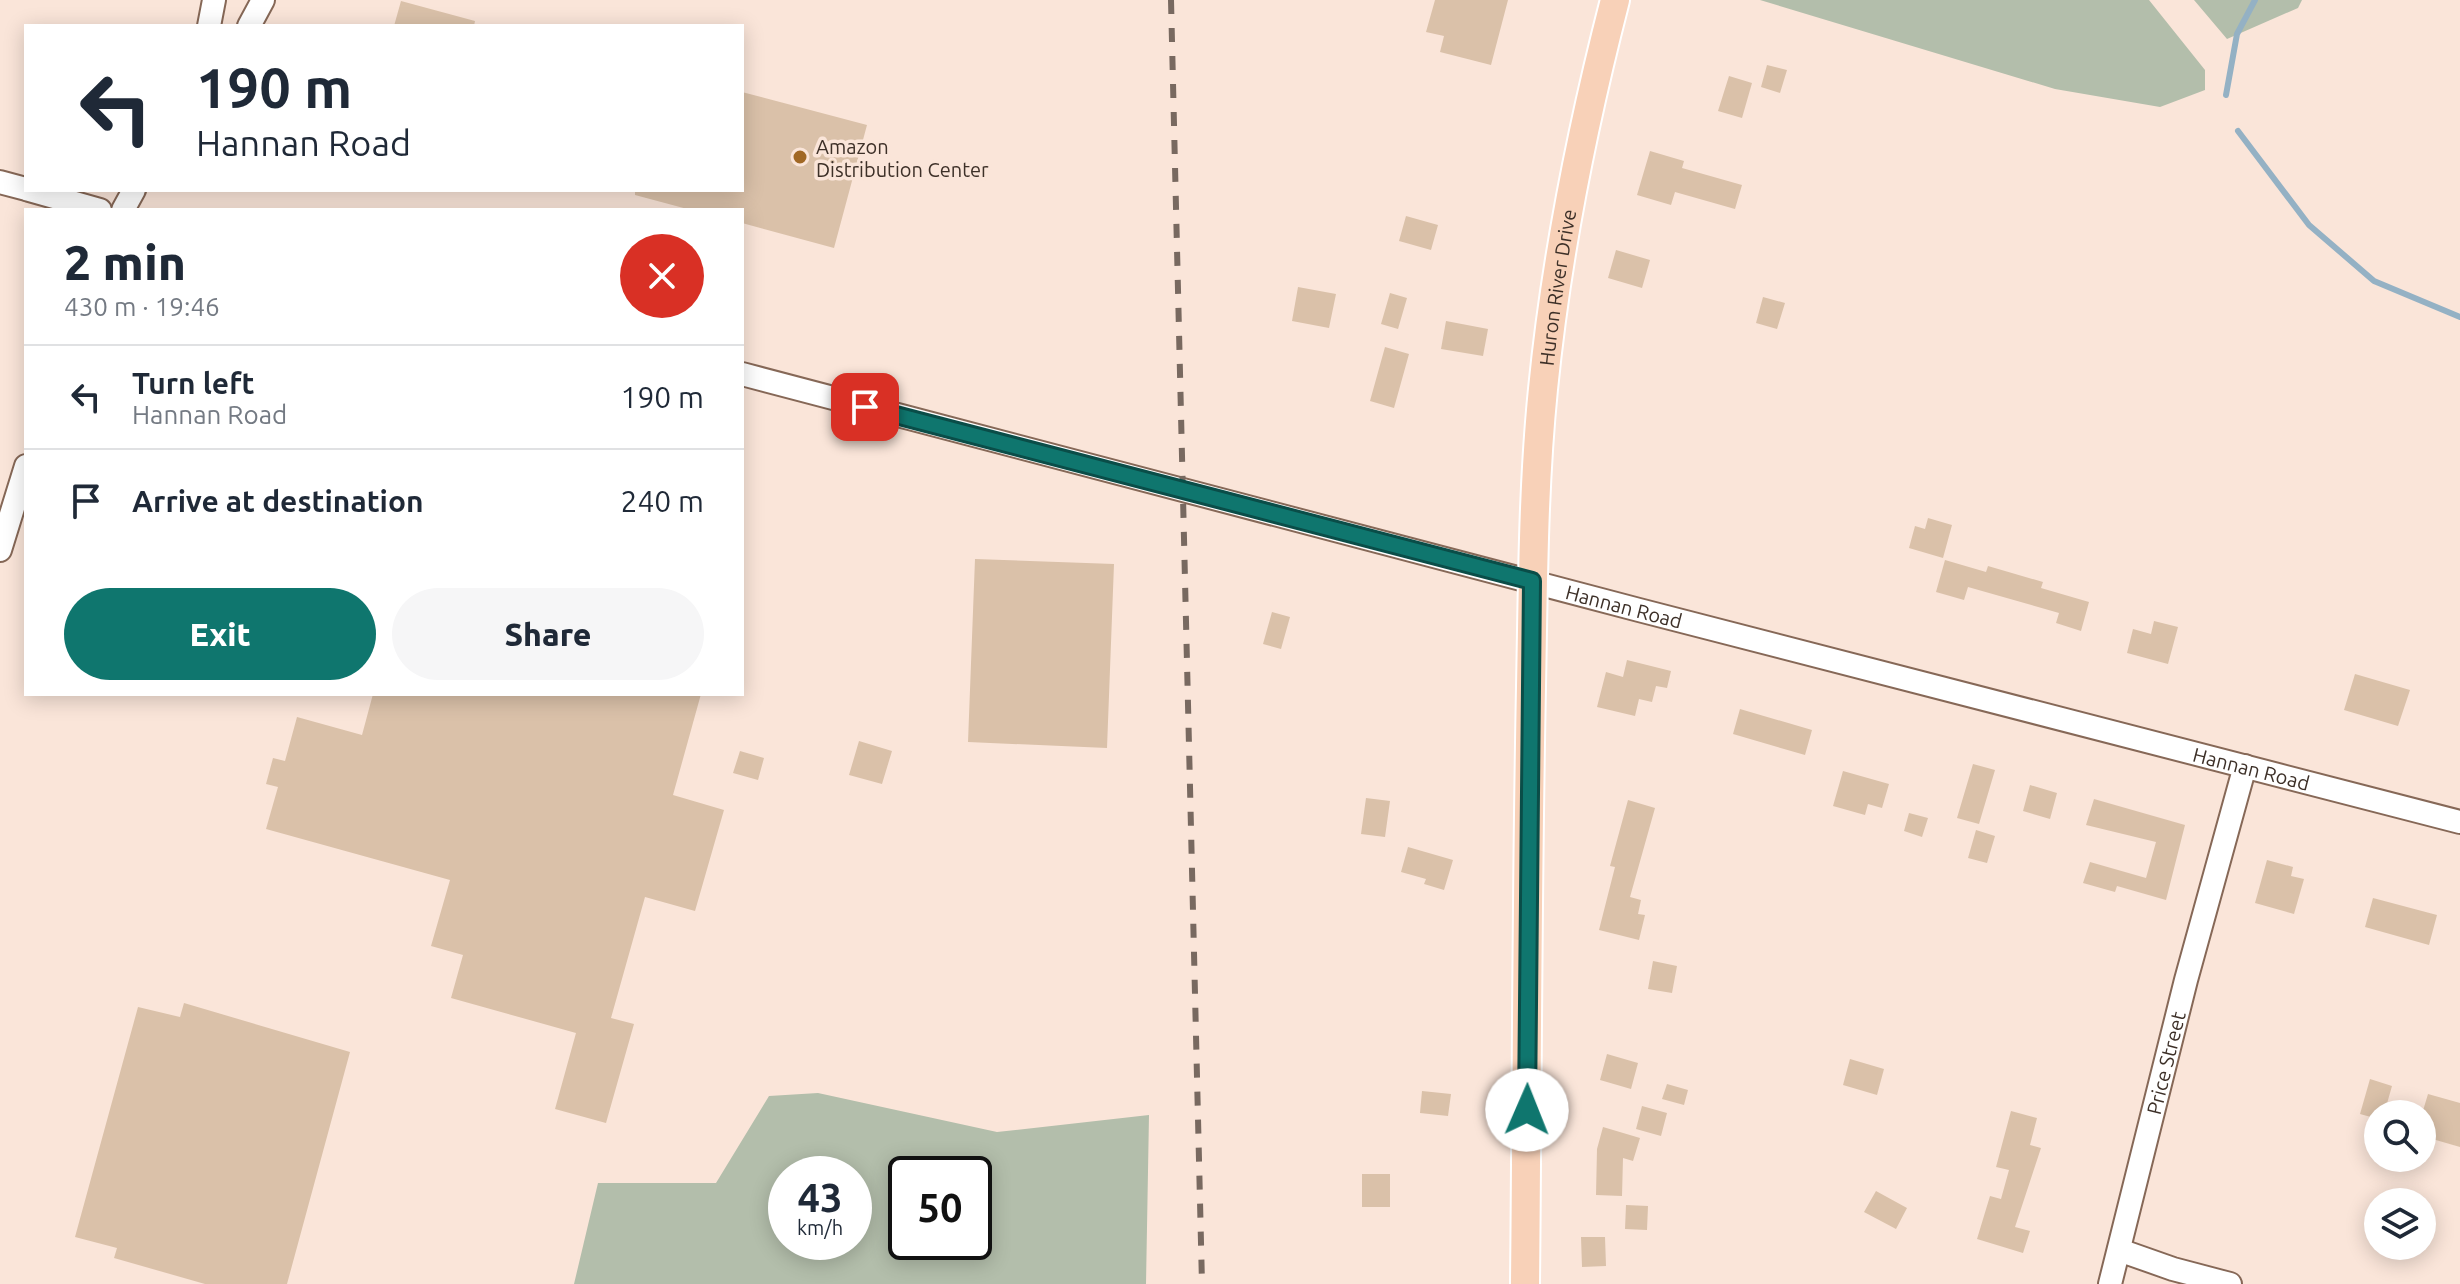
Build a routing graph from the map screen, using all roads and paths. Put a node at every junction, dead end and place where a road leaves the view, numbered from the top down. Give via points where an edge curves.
1 (214, 0) edge
2 (263, 0) edge
3 (1615, 0) edge
4 (209, 24) edge
5 (250, 24) edge
6 (0, 182) edge
7 (24, 189) edge
8 (35, 192) edge
9 (93, 208) edge
10 (744, 375) edge
11 (24, 472) edge
12 (0, 550) edge
13 (1532, 581) junction
14 (2245, 766) junction
15 (2460, 822) edge
16 (2119, 1250) junction
17 (1525, 1284) edge
18 (2110, 1284) edge
19 (2230, 1284) edge

1 - 4 street
2 - 5 street
3 - 13 main road, Huron River Drive via 1581,145 1550,329
6 - 7 street
8 - 9 street
10 - 13 street, Hannan Road
11 - 12 street
13 - 14 street, Hannan Road
13 - 17 main road, Huron River Drive
14 - 15 street, Hannan Road
14 - 16 street, Price Street
16 - 18 street, Price Street
16 - 19 street

